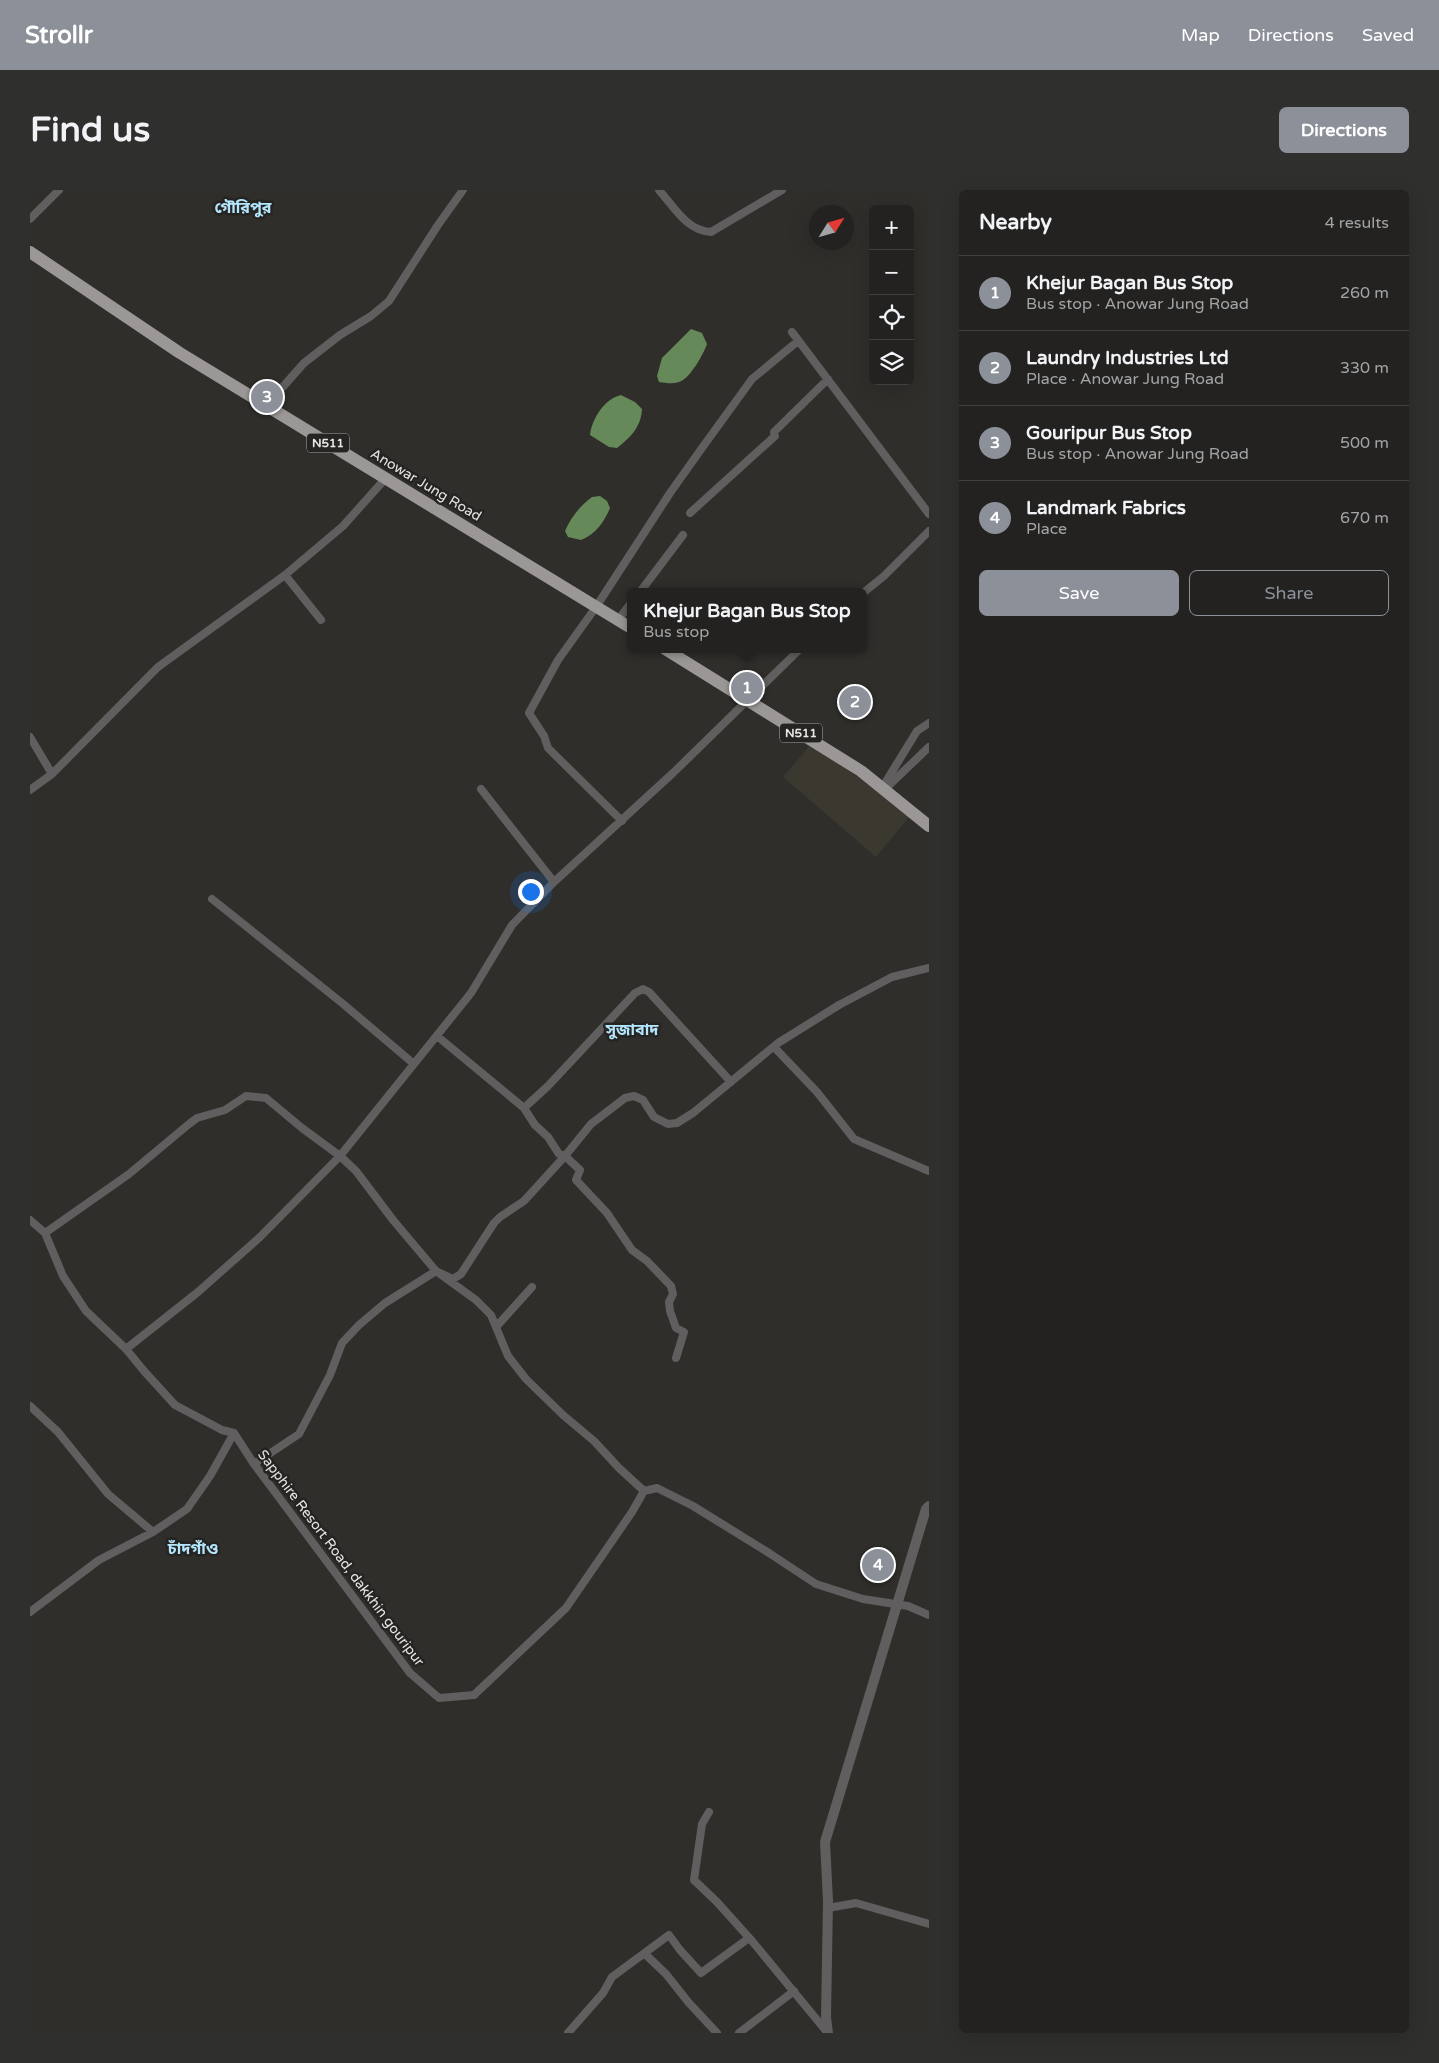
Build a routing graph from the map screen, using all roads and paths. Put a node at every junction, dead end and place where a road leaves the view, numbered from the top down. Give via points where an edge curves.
1 (59, 190) edge
2 (463, 190) edge
3 (659, 190) edge
4 (782, 190) edge
5 (30, 219) edge
6 (30, 252) edge
7 (792, 332) dead end
8 (798, 341) junction
9 (828, 379) junction
10 (274, 409) junction
11 (385, 479) junction
12 (690, 513) dead end
13 (929, 514) edge
14 (929, 531) edge
15 (684, 535) dead end
16 (285, 575) junction
17 (643, 588) edge
18 (867, 590) edge
19 (596, 608) junction
20 (627, 608) edge
21 (320, 620) dead end
22 (618, 620) junction
23 (627, 626) edge
24 (672, 653) edge
25 (796, 653) edge
26 (747, 699) junction
27 (929, 723) edge
28 (30, 737) edge
29 (929, 747) edge
30 (52, 774) junction
31 (481, 789) dead end
32 (884, 789) junction
33 (30, 790) edge
34 (622, 821) junction
35 (929, 826) edge
36 (554, 882) junction
37 (212, 899) dead end
38 (929, 968) edge
39 (437, 1036) junction
40 (774, 1047) junction
41 (414, 1064) junction
42 (731, 1082) junction
43 (524, 1108) junction
44 (340, 1156) junction
45 (565, 1156) junction
46 (929, 1171) edge
47 (30, 1220) edge
48 (45, 1234) junction
49 (436, 1271) junction
50 (532, 1287) dead end
51 (496, 1327) junction
52 (126, 1349) junction
53 (676, 1358) dead end
54 (30, 1406) edge
55 (234, 1432) junction
56 (254, 1464) junction
57 (644, 1490) junction
58 (929, 1506) edge
59 (153, 1532) junction
60 (897, 1603) junction
61 (30, 1612) edge
62 (929, 1615) edge
63 (709, 1812) dead end
64 (828, 1908) junction
65 (929, 1924) edge
66 (749, 1938) junction
67 (644, 1954) junction
68 (794, 1991) junction
69 (568, 2033) edge
70 (717, 2033) edge
71 (739, 2033) edge
72 (828, 2033) edge

1 - 5 street
2 - 10 street via 389,301 304,363 281,389
3 - 4 street via 691,226 701,232 711,232
6 - 10 highway, Anowar Jung Road / N511 via 180,353
7 - 8 street
8 - 9 street
8 - 19 street via 752,379 670,493
9 - 12 street via 774,432 775,436
9 - 13 street
10 - 11 highway, Anowar Jung Road / N511
11 - 16 street via 343,526
11 - 19 highway, Anowar Jung Road / N511
14 - 18 street
15 - 17 street
16 - 21 street
16 - 30 street via 158,667
19 - 22 highway, Anowar Jung Road / N511
19 - 34 street via 558,660 529,713 548,748
20 - 22 street
22 - 23 highway, Anowar Jung Road / N511
24 - 26 highway, N511
25 - 26 street
26 - 32 highway, N511
26 - 34 street
27 - 32 street via 917,731
28 - 30 street
29 - 32 street
30 - 33 street
31 - 36 street
32 - 35 highway, N511
34 - 36 street
36 - 39 street via 512,925 472,993
37 - 41 street
38 - 40 street via 892,977 839,1005
39 - 41 street
39 - 43 street
40 - 42 street
40 - 46 street via 817,1092 854,1139
41 - 44 street
42 - 43 street via 649,992 639,990
42 - 45 street via 677,1123 668,1124 654,1117 643,1100 634,1096 625,1098 591,1124
43 - 45 street via 558,1154
44 - 48 street via 266,1098 246,1096 225,1110 197,1118 129,1174
44 - 49 street via 356,1171
44 - 52 street via 260,1237
45 - 49 street via 524,1201 500,1216 461,1274 453,1279
45 - 53 street via 580,1170 576,1180 607,1213 632,1250 671,1286 670,1312 676,1328 684,1332
47 - 48 street
48 - 52 street via 63,1276 86,1311
49 - 51 street via 491,1314
49 - 56 street via 385,1303 359,1325 342,1344 330,1375 298,1434
50 - 51 street
51 - 57 street via 508,1356 526,1379
52 - 55 street via 175,1405 222,1430
54 - 59 street via 58,1432 108,1494
55 - 56 street, Sapphire Resort Road, dakkhin gouripur
55 - 59 street via 188,1509
56 - 57 street, Sapphire Resort Road, dakkhin gouripur via 410,1673 439,1698 474,1695 566,1608
57 - 60 street via 657,1488 693,1506 816,1584 863,1599
58 - 60 street
59 - 61 street via 99,1560
60 - 62 street
60 - 64 street via 824,1842
63 - 66 street via 702,1824 694,1880
64 - 65 street via 856,1902
64 - 72 street
66 - 67 street via 700,1973 669,1935
66 - 68 street
67 - 69 street via 612,1978
67 - 70 street via 666,1974
68 - 71 street
68 - 72 street

